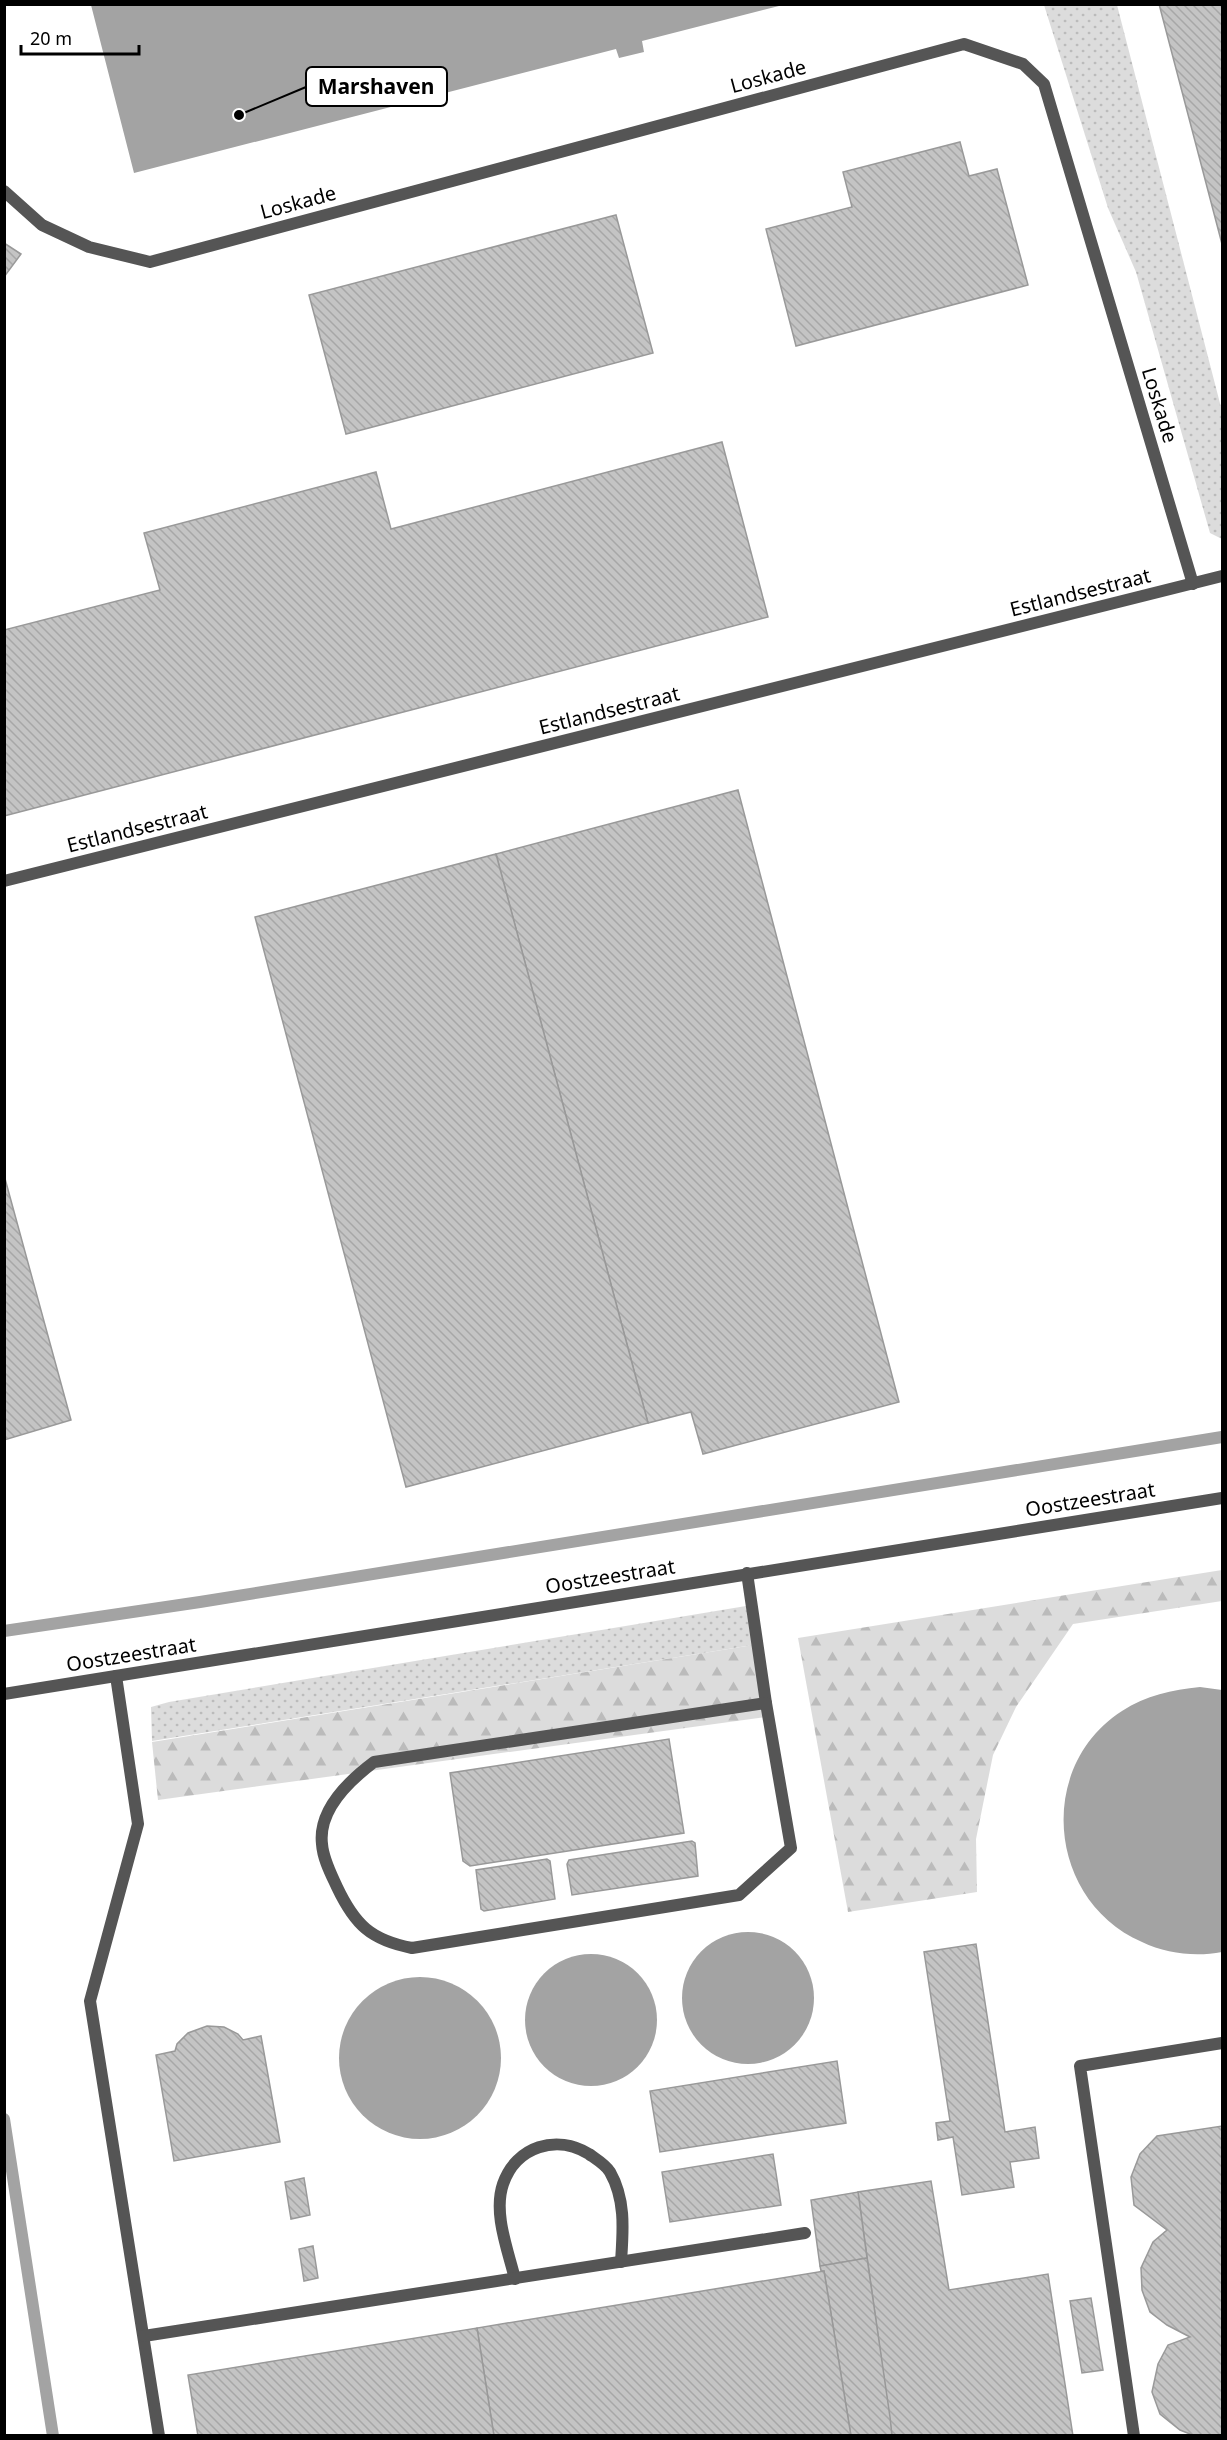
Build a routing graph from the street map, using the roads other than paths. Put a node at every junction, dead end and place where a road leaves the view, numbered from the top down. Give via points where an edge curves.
1 (4, 191) edge
2 (1222, 576) edge
3 (1193, 584) junction
4 (4, 881) edge
5 (1222, 1498) edge
6 (747, 1574) junction
7 (116, 1676) junction
8 (4, 1694) edge
9 (766, 1703) junction
10 (1222, 2043) edge
11 (805, 2234) dead end
12 (621, 2262) junction
13 (515, 2279) junction
14 (144, 2336) junction
15 (159, 2436) edge
16 (1134, 2436) edge

1 - 3 street, Loskade via 42,225 89,247 150,262 964,44 974,47 1023,64 1044,84
2 - 3 street, Estlandsestraat
3 - 4 street, Estlandsestraat
5 - 6 street, Oostzeestraat
6 - 7 street, Oostzeestraat
6 - 9 street
7 - 8 street, Oostzeestraat
7 - 14 street via 138,1824 90,2001
9 - 9 street via 374,1762 354,1776 331,1809 321,1842 327,1866 358,1921 382,1940 412,1948 739,1895 791,1848
10 - 16 street via 1080,2066
11 - 12 street
12 - 13 street
12 - 13 street via 623,2210 609,2170 579,2148 560,2143 524,2154 503,2185 502,2225
13 - 14 street
14 - 15 street

